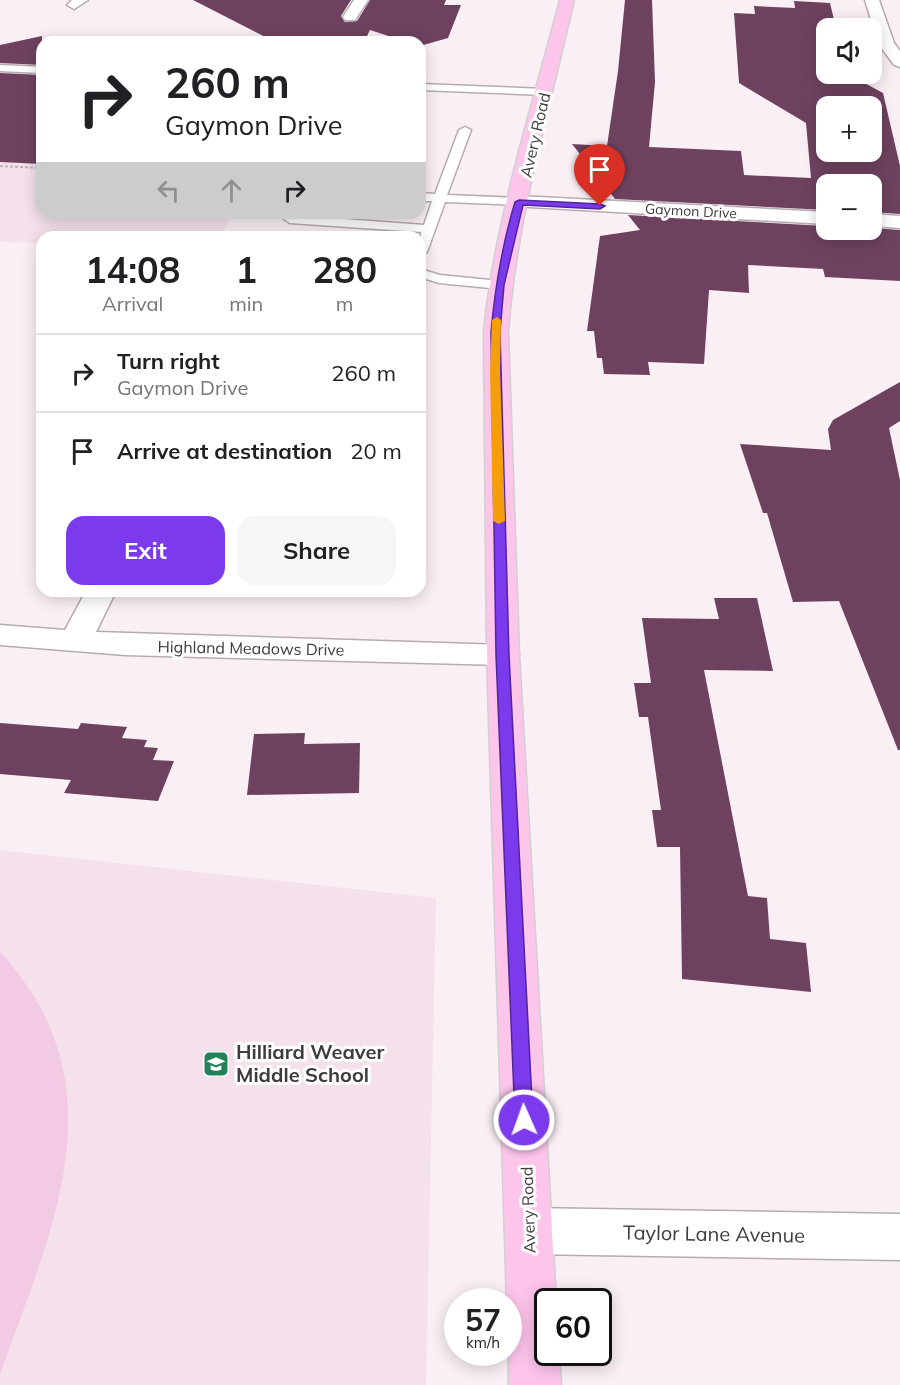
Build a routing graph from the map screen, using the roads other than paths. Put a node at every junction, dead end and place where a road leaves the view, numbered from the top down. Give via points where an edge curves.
1 (361, 0) edge
2 (567, 0) edge
3 (872, 0) edge
4 (350, 17) dead end
5 (900, 62) edge
6 (0, 68) edge
7 (36, 70) edge
8 (426, 87) edge
9 (545, 92) junction
10 (465, 130) dead end
11 (426, 197) edge
12 (438, 198) junction
13 (519, 202) junction
14 (816, 217) edge
15 (290, 219) dead end
16 (882, 221) edge
17 (900, 222) edge
18 (428, 229) junction
19 (426, 235) edge
20 (426, 275) edge
21 (500, 285) junction
22 (99, 597) edge
23 (0, 635) edge
24 (75, 642) junction
25 (503, 655) junction
26 (529, 1230) junction
27 (900, 1237) edge
28 (535, 1385) edge

1 - 4 street
2 - 9 main road, Avery Road
3 - 5 street via 886,43
6 - 7 lane
8 - 9 lane
9 - 13 main road, Avery Road
10 - 12 lane
11 - 12 lane
12 - 13 lane
12 - 18 lane
13 - 14 street, Gaymon Drive
13 - 21 main road, Avery Road
15 - 18 lane
16 - 17 street
18 - 19 lane
20 - 21 lane
21 - 25 main road, Avery Road via 495,372
22 - 24 street
23 - 24 street, Highland Meadows Drive
24 - 25 street, Highland Meadows Drive
25 - 26 main road, Avery Road
26 - 27 street, Taylor Lane Avenue
26 - 28 main road, Avery Road

